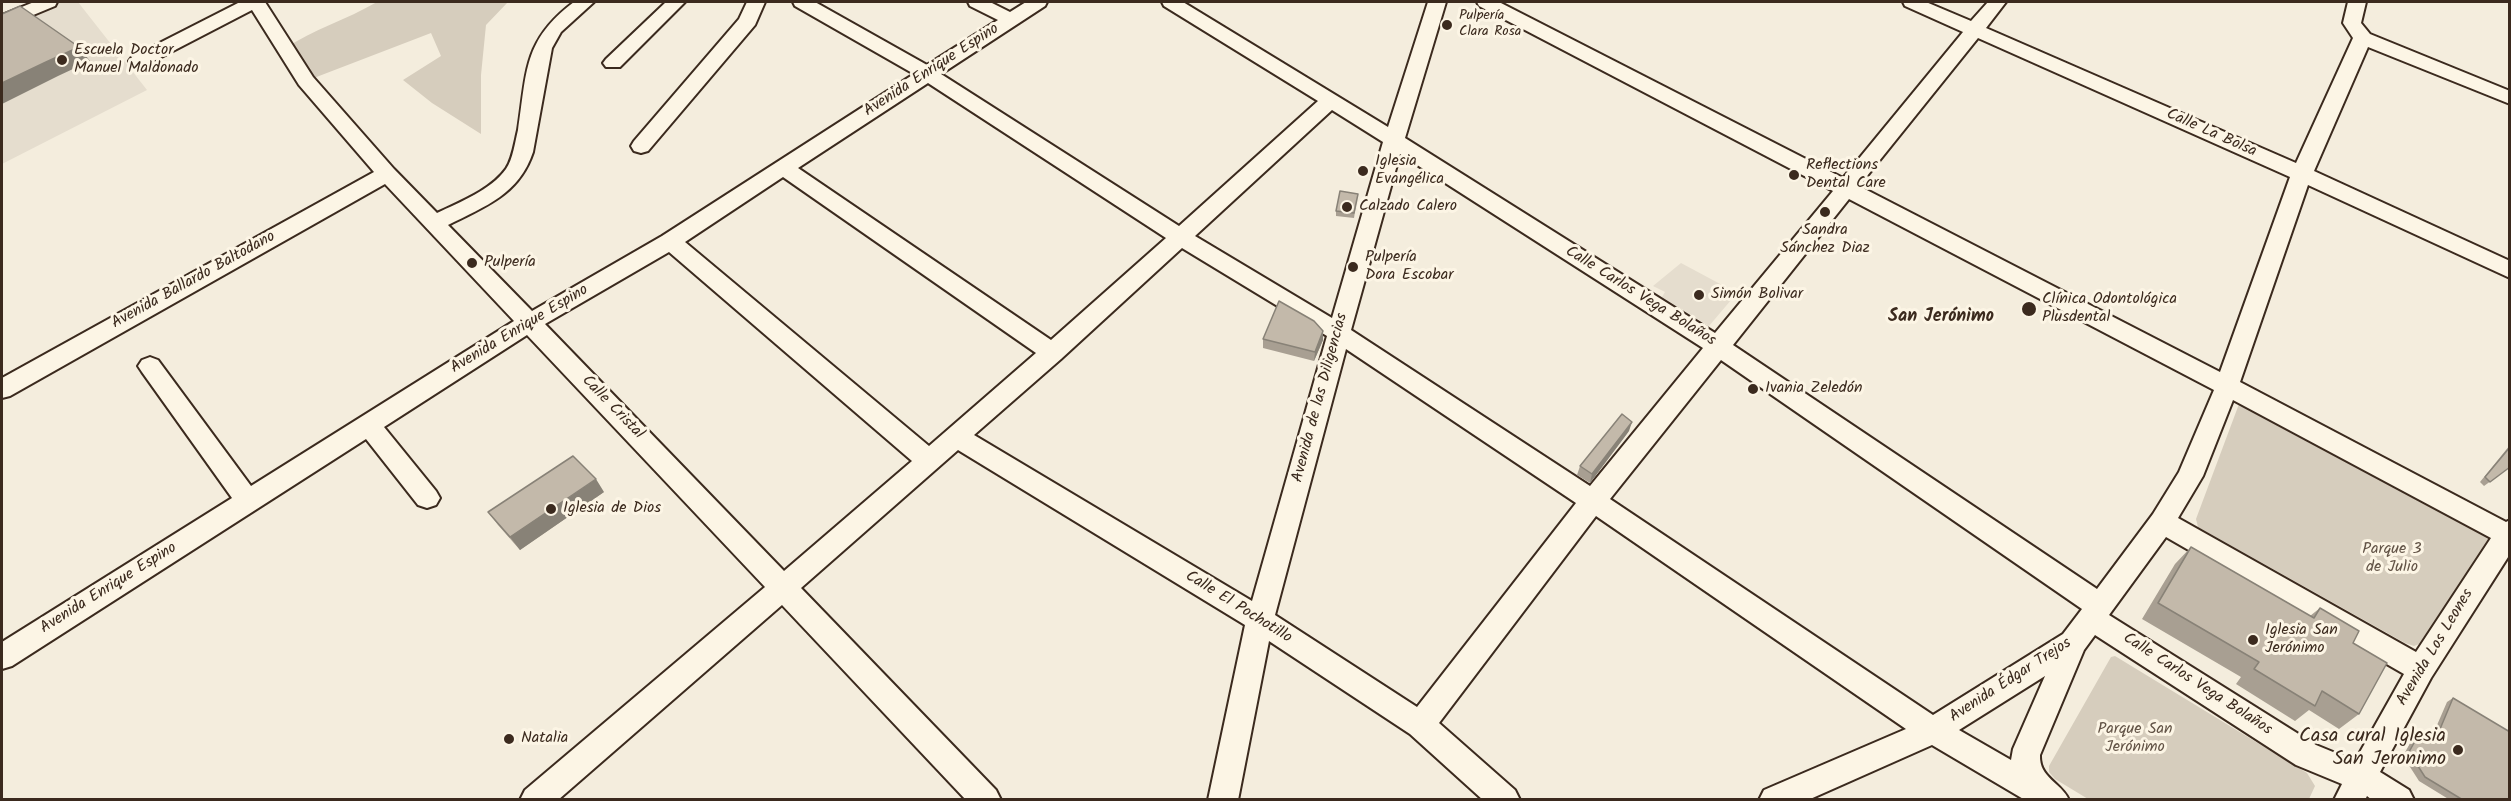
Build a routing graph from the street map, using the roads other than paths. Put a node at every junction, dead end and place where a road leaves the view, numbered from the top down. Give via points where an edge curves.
1 (48, 2) edge
2 (254, 2) edge
3 (585, 2) edge
4 (676, 2) edge
5 (756, 2) edge
6 (843, 2) edge
7 (977, 2) edge
8 (1038, 2) edge
9 (1171, 2) edge
10 (1437, 2) edge
11 (1486, 2) edge
12 (1912, 2) edge
13 (1997, 2) edge
14 (2356, 2) edge
15 (812, 7) edge
16 (1012, 20) junction
17 (2, 22) edge
18 (1974, 30) junction
19 (2362, 38) junction
20 (139, 61) dead end
21 (613, 63) dead end
22 (928, 74) junction
23 (2510, 98) edge
24 (1331, 100) junction
25 (1394, 140) junction
26 (641, 146) dead end
27 (784, 168) junction
28 (387, 174) junction
29 (2302, 174) junction
30 (1845, 187) junction
31 (434, 223) junction
32 (1181, 237) junction
33 (670, 241) junction
34 (2510, 270) edge
35 (529, 322) junction
36 (1339, 333) junction
37 (1719, 347) junction
38 (1053, 353) junction
39 (150, 366) dead end
40 (2227, 386) junction
41 (2, 389) edge
42 (368, 424) junction
43 (957, 437) junction
44 (929, 461) junction
45 (427, 498) dead end
46 (248, 501) junction
47 (1593, 501) junction
48 (2162, 522) junction
49 (2509, 534) edge
50 (785, 588) junction
51 (2096, 612) junction
52 (1260, 620) junction
53 (2073, 643) junction
54 (2, 657) edge
55 (2421, 669) junction
56 (1420, 725) junction
57 (1933, 731) junction
58 (2027, 749) junction
59 (1973, 753) junction
60 (2355, 788) edge
61 (2050, 797) edge
62 (535, 800) edge
63 (986, 800) edge
64 (1223, 800) edge
65 (1505, 800) edge
66 (1774, 800) edge
67 (2399, 800) edge

1 - 17 street
2 - 20 street
2 - 28 street, Calle Cristal via 306,81
3 - 31 street via 556,25 542,48 523,149 514,175
4 - 21 street
5 - 26 street via 748,21
6 - 15 street
7 - 16 street
8 - 16 street, Avenida Enrique Espino
9 - 24 street, Calle Carlos Vega Bolaños
10 - 25 street, Avenida de las Diligencias
11 - 30 street
12 - 18 street, Calle La Bolsa
13 - 18 street
14 - 19 street via 2352,22
15 - 22 street
16 - 22 street, Avenida Enrique Espino
18 - 29 street, Calle La Bolsa
18 - 30 street
19 - 23 street
19 - 29 street, Avenida Édgar Trejos
22 - 27 street, Avenida Enrique Espino
22 - 32 street
24 - 25 street, Calle Carlos Vega Bolaños
24 - 32 street
25 - 36 street, Avenida de las Diligencias
25 - 37 street, Calle Carlos Vega Bolaños
27 - 33 street, Avenida Enrique Espino
27 - 38 street
28 - 31 street, Calle Cristal
28 - 41 street, Avenida Ballardo Baltodano
29 - 34 street, Calle La Bolsa
29 - 40 street, Avenida Édgar Trejos
30 - 37 street
30 - 40 street
31 - 35 street, Calle Cristal
32 - 36 street
32 - 38 street
33 - 35 street, Avenida Enrique Espino
33 - 44 street
35 - 42 street, Avenida Enrique Espino
35 - 50 street, Calle Cristal
36 - 47 street
36 - 52 street, Avenida de las Diligencias
37 - 47 street
37 - 51 street, Calle Carlos Vega Bolaños
38 - 43 street
39 - 46 street
40 - 48 street, Avenida Édgar Trejos via 2190,476
40 - 49 street
42 - 45 street
42 - 46 street, Avenida Enrique Espino
43 - 44 street
43 - 52 street, Calle El Pochotillo
44 - 50 street
46 - 54 street, Avenida Enrique Espino
47 - 56 street
47 - 57 street
48 - 51 street, Avenida Édgar Trejos
48 - 55 street
49 - 55 street, Avenida Los Leones
50 - 62 street
50 - 63 street, Calle Cristal
51 - 53 street, Avenida Édgar Trejos
51 - 60 street, Calle Carlos Vega Bolaños
52 - 56 street, Calle El Pochotillo
52 - 64 street, Avenida de las Diligencias
53 - 57 street, Avenida Édgar Trejos
53 - 58 street
55 - 60 street, Avenida Los Leones
56 - 65 street, Calle El Pochotillo
57 - 59 street
57 - 66 street, Avenida Édgar Trejos
58 - 59 street via 2011,759 1999,760
58 - 61 street via 2026,768 2032,780
59 - 61 street
60 - 67 street, Calle Carlos Vega Bolaños

